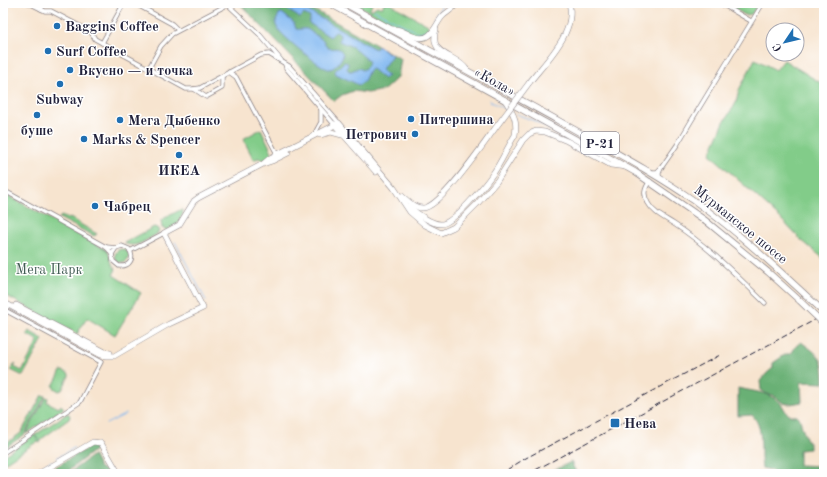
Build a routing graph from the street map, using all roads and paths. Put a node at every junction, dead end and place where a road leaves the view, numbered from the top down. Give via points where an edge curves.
1 (29, 3) edge
2 (44, 3) edge
3 (124, 3) edge
4 (134, 3) edge
5 (329, 3) edge
6 (344, 3) edge
7 (457, 3) edge
8 (569, 3) edge
9 (720, 3) edge
10 (763, 3) edge
11 (227, 4) edge
12 (41, 9) junction
13 (751, 21) junction
14 (437, 26) junction
15 (392, 29) junction
16 (178, 30) junction
17 (102, 43) junction
18 (284, 64) junction
19 (149, 68) junction
20 (467, 70) junction
21 (229, 72) junction
22 (222, 77) junction
23 (194, 90) junction
24 (505, 100) junction
25 (320, 109) junction
26 (337, 125) junction
27 (314, 135) junction
28 (320, 135) junction
29 (345, 137) junction
30 (274, 148) junction
31 (281, 154) junction
32 (271, 158) junction
33 (263, 164) junction
34 (628, 167) junction
35 (661, 168) junction
36 (655, 175) junction
37 (650, 181) junction
38 (3, 190) edge
39 (398, 193) junction
40 (164, 233) junction
41 (106, 247) junction
42 (116, 248) junction
43 (130, 251) junction
44 (112, 256) junction
45 (3, 298) edge
46 (3, 302) edge
47 (765, 303) dead end
48 (3, 309) edge
49 (824, 312) edge
50 (824, 324) edge
51 (117, 353) junction
52 (3, 453) edge
53 (38, 474) edge
54 (119, 474) edge

1 - 12 street
2 - 12 street
3 - 17 street
4 - 16 street
5 - 24 main road, «Кола» / Р-21
6 - 15 main road, «Кола» / Р-21
7 - 14 street via 442,16
8 - 39 street, bridge via 571,11 565,36 450,188 436,202 423,208 415,207
9 - 13 street
10 - 13 street
11 - 16 street
11 - 18 street via 260,35
12 - 17 street via 51,11 91,32 95,39
13 - 35 street
14 - 15 street via 422,38
14 - 20 street via 434,38 438,48
15 - 20 main road, «Кола» / Р-21
16 - 19 street via 164,42
17 - 19 street
18 - 21 street via 266,54
18 - 25 street
18 - 26 street
19 - 23 street
20 - 36 main road, «Кола» / Р-21
21 - 22 street
21 - 30 street via 236,77
22 - 23 street
22 - 23 street via 222,88 206,97
24 - 34 main road, «Кола» / Р-21
24 - 39 street via 515,117 515,135 492,175 451,220 441,224 428,220
25 - 26 street
25 - 27 street via 321,122
26 - 27 street
26 - 28 street
26 - 29 street
26 - 39 street
27 - 31 street
28 - 29 street via 331,132
28 - 31 street
29 - 39 street via 392,190
30 - 31 street
30 - 32 street
31 - 32 street
31 - 33 street
32 - 33 street
33 - 40 street via 198,198 192,203 179,225
34 - 37 main road, «Кола» / Р-21
34 - 39 street via 610,166 568,141 536,131 523,140 498,181 454,227 441,233 425,225 410,212
35 - 36 street
35 - 36 street
36 - 49 main road, Мурманское шоссе via 728,227 777,267
37 - 47 street via 644,195 653,211 690,234
37 - 50 main road, Мурманское шоссе, bridge via 723,234
38 - 41 street
40 - 43 street
40 - 51 street via 203,308
41 - 42 street
41 - 44 street
42 - 43 street via 124,246
42 - 44 street
43 - 44 street via 132,259 126,266 117,265
45 - 51 street via 106,352
46 - 51 street via 101,355 114,356
48 - 52 street via 101,362 80,402
53 - 54 street via 93,442 101,443

